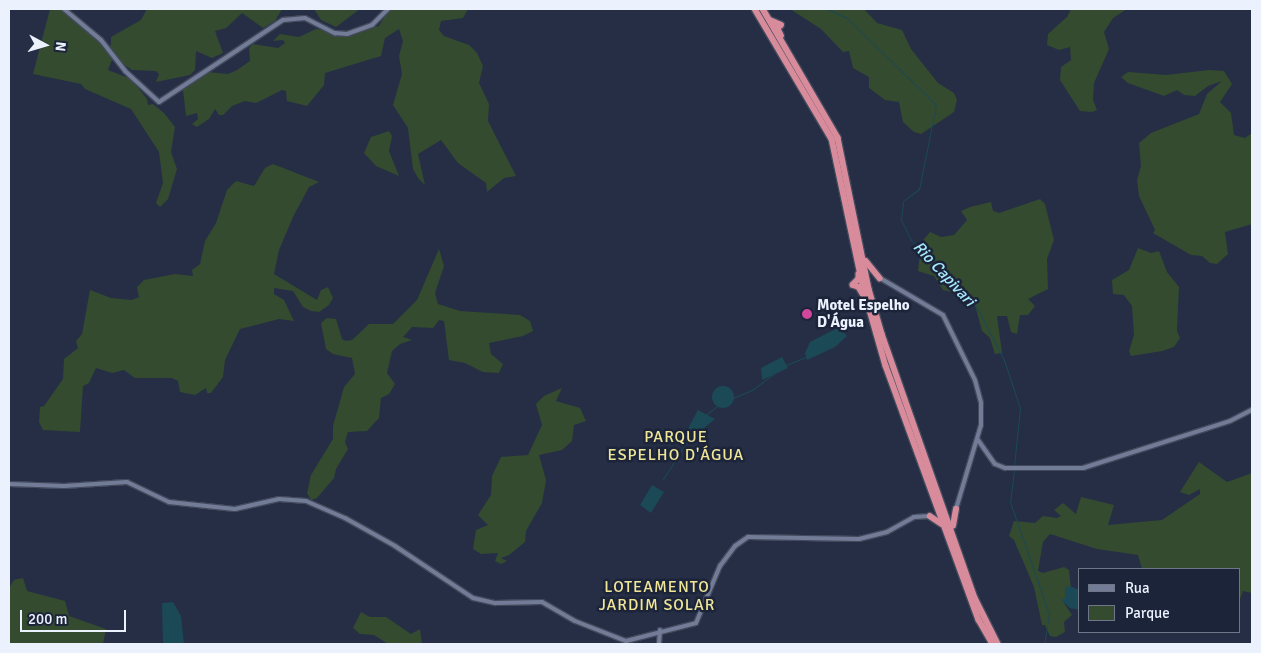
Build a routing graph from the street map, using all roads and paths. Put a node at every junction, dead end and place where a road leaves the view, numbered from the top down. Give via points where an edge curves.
1 (64, 9) edge
2 (388, 9) edge
3 (755, 9) edge
4 (763, 9) edge
5 (862, 253) junction
6 (858, 261) junction
7 (880, 278) junction
8 (869, 289) junction
9 (879, 341) junction
10 (1252, 410) edge
11 (978, 440) junction
12 (9, 484) edge
13 (937, 497) junction
14 (956, 509) junction
15 (930, 516) junction
16 (951, 543) junction
17 (958, 546) junction
18 (979, 620) junction
19 (660, 630) junction
20 (659, 644) edge
21 (988, 644) edge
22 (993, 644) edge
23 (998, 644) edge

1 - 2 street via 101,40 125,71 159,102 283,20 305,18 335,33 347,34 372,25
3 - 6 highway via 832,139
4 - 5 highway via 768,19 781,25 778,32 838,138
5 - 7 highway
5 - 8 highway
6 - 9 highway
6 - 9 highway via 859,279 853,285 862,292
7 - 8 highway via 870,280
7 - 11 street via 943,315 951,325 975,380 981,403
8 - 13 highway
9 - 13 highway via 901,412
10 - 11 street via 1230,421 1083,468 1005,468 995,464
11 - 14 street
12 - 19 street via 64,486 127,482 169,502 235,509 279,499 306,501 395,546 456,588 480,600 542,602 575,621 623,640 635,640
13 - 14 highway via 950,514
13 - 15 highway via 939,514
13 - 16 highway
13 - 17 highway
14 - 17 highway via 952,522
15 - 16 highway via 940,520
15 - 19 street via 914,517 887,532 859,539 748,537 735,546 720,566 696,623
16 - 18 highway
17 - 23 highway via 975,598
18 - 21 highway
18 - 22 highway
19 - 20 street

